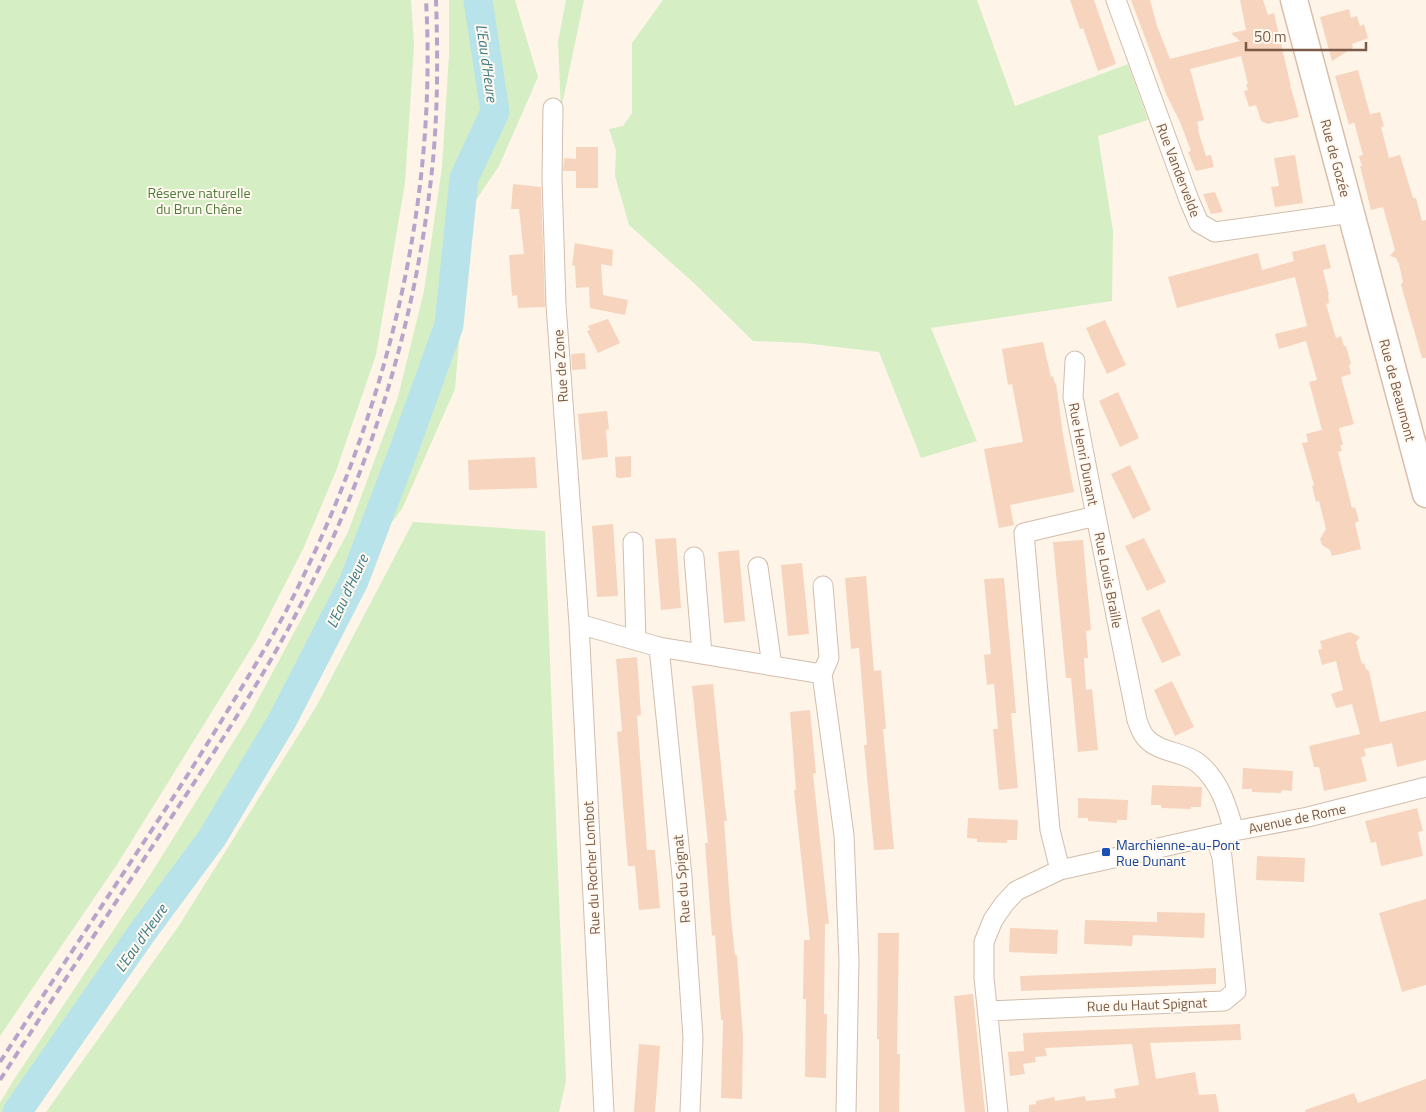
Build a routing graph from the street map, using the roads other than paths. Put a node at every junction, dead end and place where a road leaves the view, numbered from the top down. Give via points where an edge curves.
1 (1116, 0) edge
2 (1294, 0) edge
3 (553, 108) dead end
4 (1351, 213) junction
5 (1378, 316) joint
6 (1075, 361) dead end
7 (1426, 494) edge
8 (1096, 516) junction
9 (633, 542) dead end
10 (694, 557) dead end
11 (758, 567) dead end
12 (823, 586) dead end
13 (579, 624) junction
14 (636, 640) junction
15 (659, 646) junction
16 (702, 654) junction
17 (772, 666) junction
18 (822, 674) junction
19 (1426, 787) edge
20 (1234, 831) junction
21 (1215, 836) junction
22 (1060, 870) junction
23 (988, 1011) junction
24 (604, 1112) edge
25 (690, 1112) edge
26 (846, 1112) edge
27 (998, 1112) edge

1 - 4 street, Rue Vandervelde via 1199,223 1215,232
2 - 4 main road, Rue de Gozée
3 - 13 street, Rue de Zone via 556,305
4 - 5 main road, Rue de Gozée
5 - 7 main road, Rue de Beaumont
6 - 8 street, Rue Henri Dunant via 1073,397
8 - 20 street, Rue Louis Braille via 1137,720 1145,738 1160,748 1197,762 1214,780 1225,800
8 - 22 street, Rue Louis Braille via 1024,533 1050,830
9 - 14 street
10 - 16 street
11 - 17 street
12 - 18 street via 829,658
13 - 14 street
13 - 24 street, Rue du Rocher Lombot
14 - 15 street
15 - 16 street
15 - 25 street, Rue du Spignat via 682,876 693,1030
16 - 17 street
17 - 18 street
18 - 26 street via 844,835 849,961
19 - 20 street, Avenue de Rome
20 - 21 street, Avenue de Rome
21 - 22 street, Avenue de Rome
21 - 23 street, Rue du Haut Spignat via 1222,858 1236,990 1224,1001
22 - 23 street, Avenue de Rome via 1016,891 993,920 984,942
23 - 27 street, Avenue de Rome

